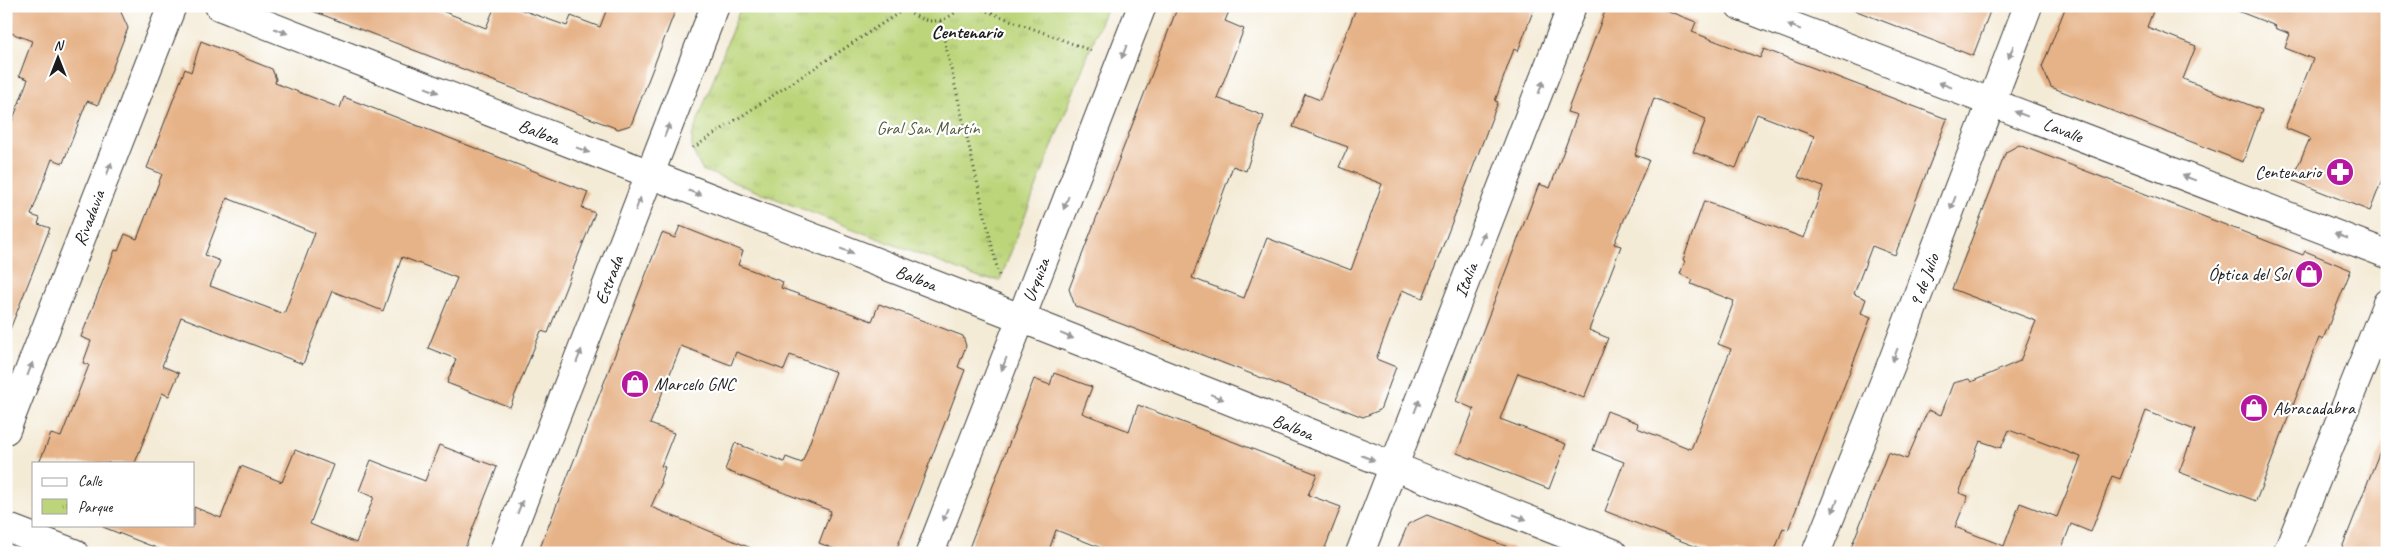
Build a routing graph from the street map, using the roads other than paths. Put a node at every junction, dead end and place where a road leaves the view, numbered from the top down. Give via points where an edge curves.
1 (172, 6) edge
2 (219, 6) edge
3 (715, 6) edge
4 (1142, 6) edge
5 (1572, 6) edge
6 (1740, 6) edge
7 (2028, 6) edge
8 (1991, 103) junction
9 (650, 176) junction
10 (2387, 254) edge
11 (2387, 303) edge
12 (1021, 318) junction
13 (6, 430) edge
14 (1394, 468) junction
15 (6, 526) edge
16 (74, 553) edge
17 (503, 553) edge
18 (930, 553) edge
19 (1360, 553) edge
20 (1613, 553) edge
21 (1816, 553) edge
22 (2288, 553) edge

13 -> 1 street, Rivadavia
2 -> 9 street, Balboa
9 -> 3 street, Estrada
4 -> 12 street, Urquiza
14 -> 5 street, Italia
8 -> 6 street, Lavalle
7 -> 8 street, 9 de Julio
10 -> 8 street, Lavalle
8 -> 21 street, 9 de Julio
9 -> 12 street, Balboa
17 -> 9 street, Estrada
11 - 22 street
12 -> 14 street, Balboa
12 -> 18 street, Urquiza
14 - 19 street, Italia
14 -> 20 street, Balboa
15 - 16 street

